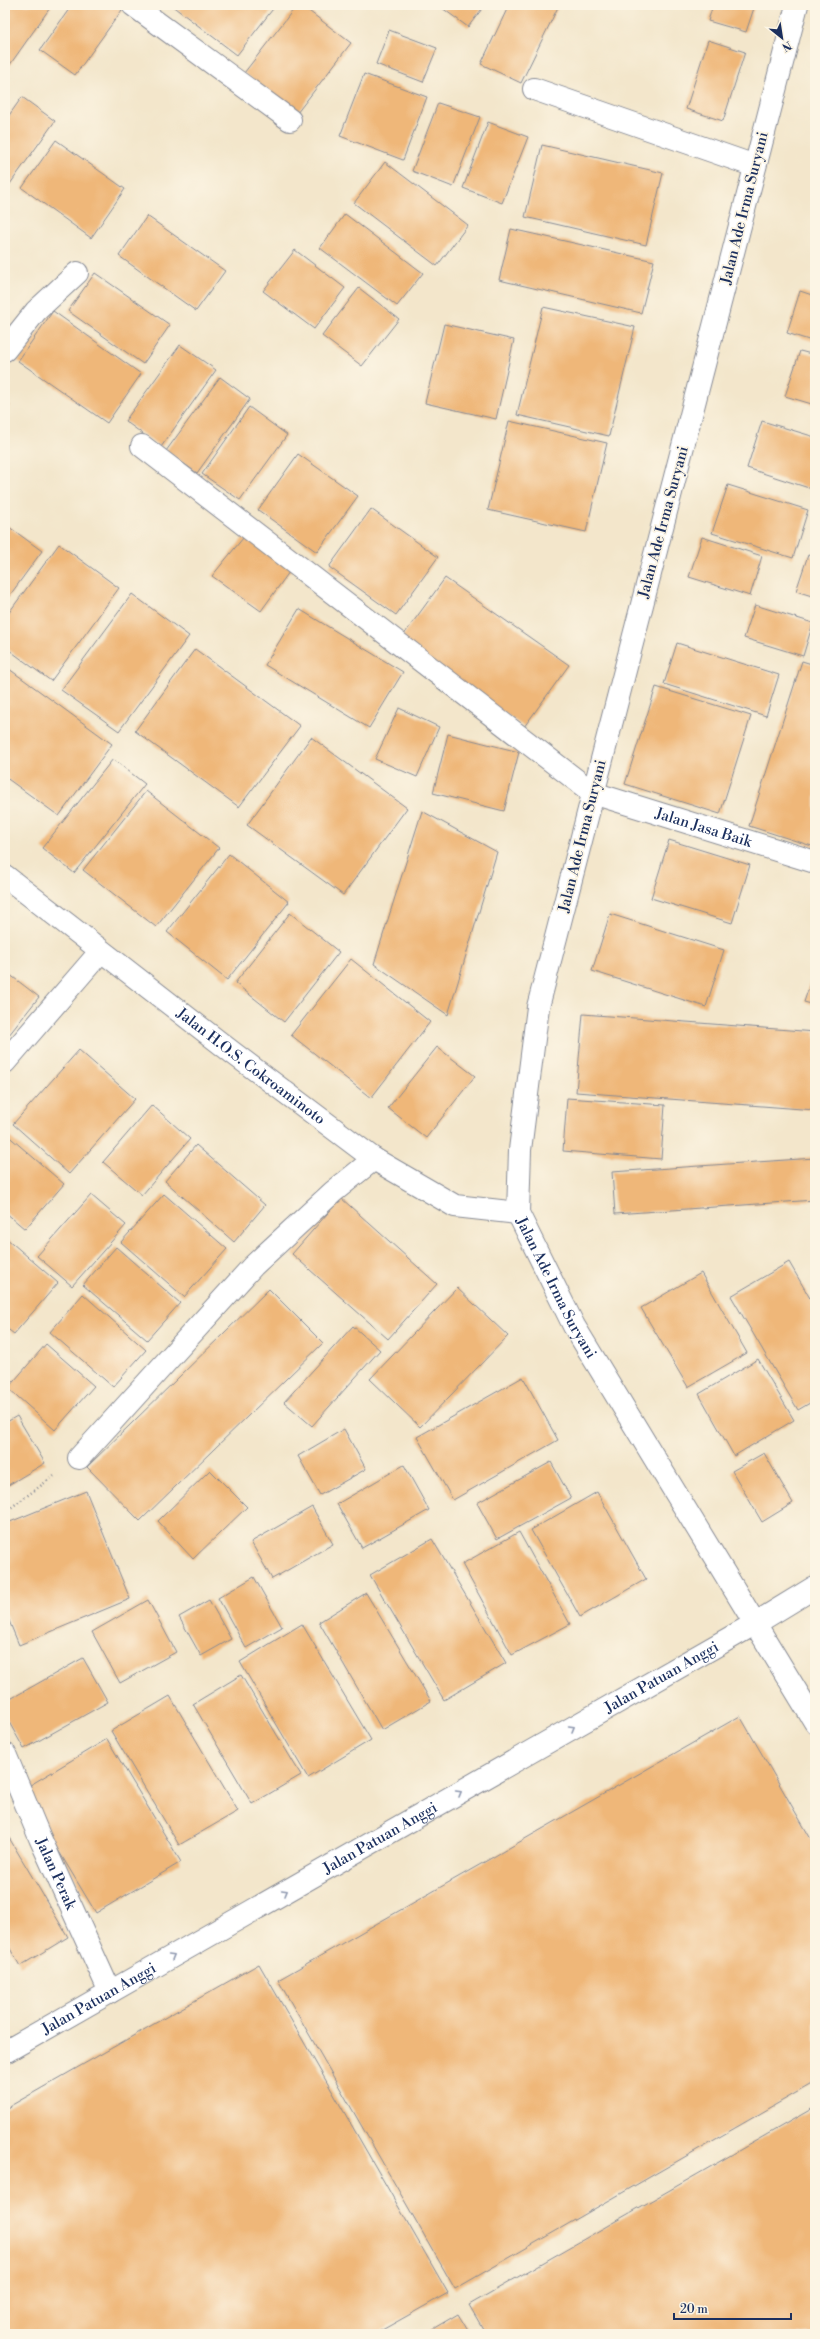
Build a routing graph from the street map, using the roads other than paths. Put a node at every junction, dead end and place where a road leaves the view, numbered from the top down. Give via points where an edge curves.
1 (134, 5) edge
2 (797, 5) edge
3 (534, 89) dead end
4 (290, 120) dead end
5 (755, 166) junction
6 (77, 273) dead end
7 (5, 350) edge
8 (142, 446) dead end
9 (593, 793) junction
10 (815, 862) edge
11 (5, 876) edge
12 (101, 951) junction
13 (5, 1062) edge
14 (374, 1159) junction
15 (518, 1213) junction
16 (79, 1458) road end
17 (815, 1586) edge
18 (756, 1623) junction
19 (815, 1722) edge
20 (5, 1754) edge
21 (110, 1992) junction
22 (5, 2052) edge

1 - 4 street
2 - 5 street, Jalan Ade Irma Suryani
3 - 5 street
5 - 9 street, Jalan Ade Irma Suryani
6 - 7 street via 36,311
8 - 9 street
9 - 10 street, Jalan Jasa Baik
9 - 15 street, Jalan Ade Irma Suryani via 538,1007 520,1150
11 - 12 street, Jalan H.O.S. Cokroaminoto
12 - 13 street
12 - 14 street, Jalan H.O.S. Cokroaminoto via 232,1054
14 - 15 street, Jalan H.O.S. Cokroaminoto via 455,1206
14 - 16 street via 333,1192 253,1266
15 - 18 street, Jalan Ade Irma Suryani via 574,1326
17 - 18 street, Jalan Patuan Anggi
18 - 19 street, Jalan Ade Irma Suryani
21 -> 18 street, Jalan Patuan Anggi
20 - 21 street, Jalan Perak
21 - 22 street, Jalan Patuan Anggi

